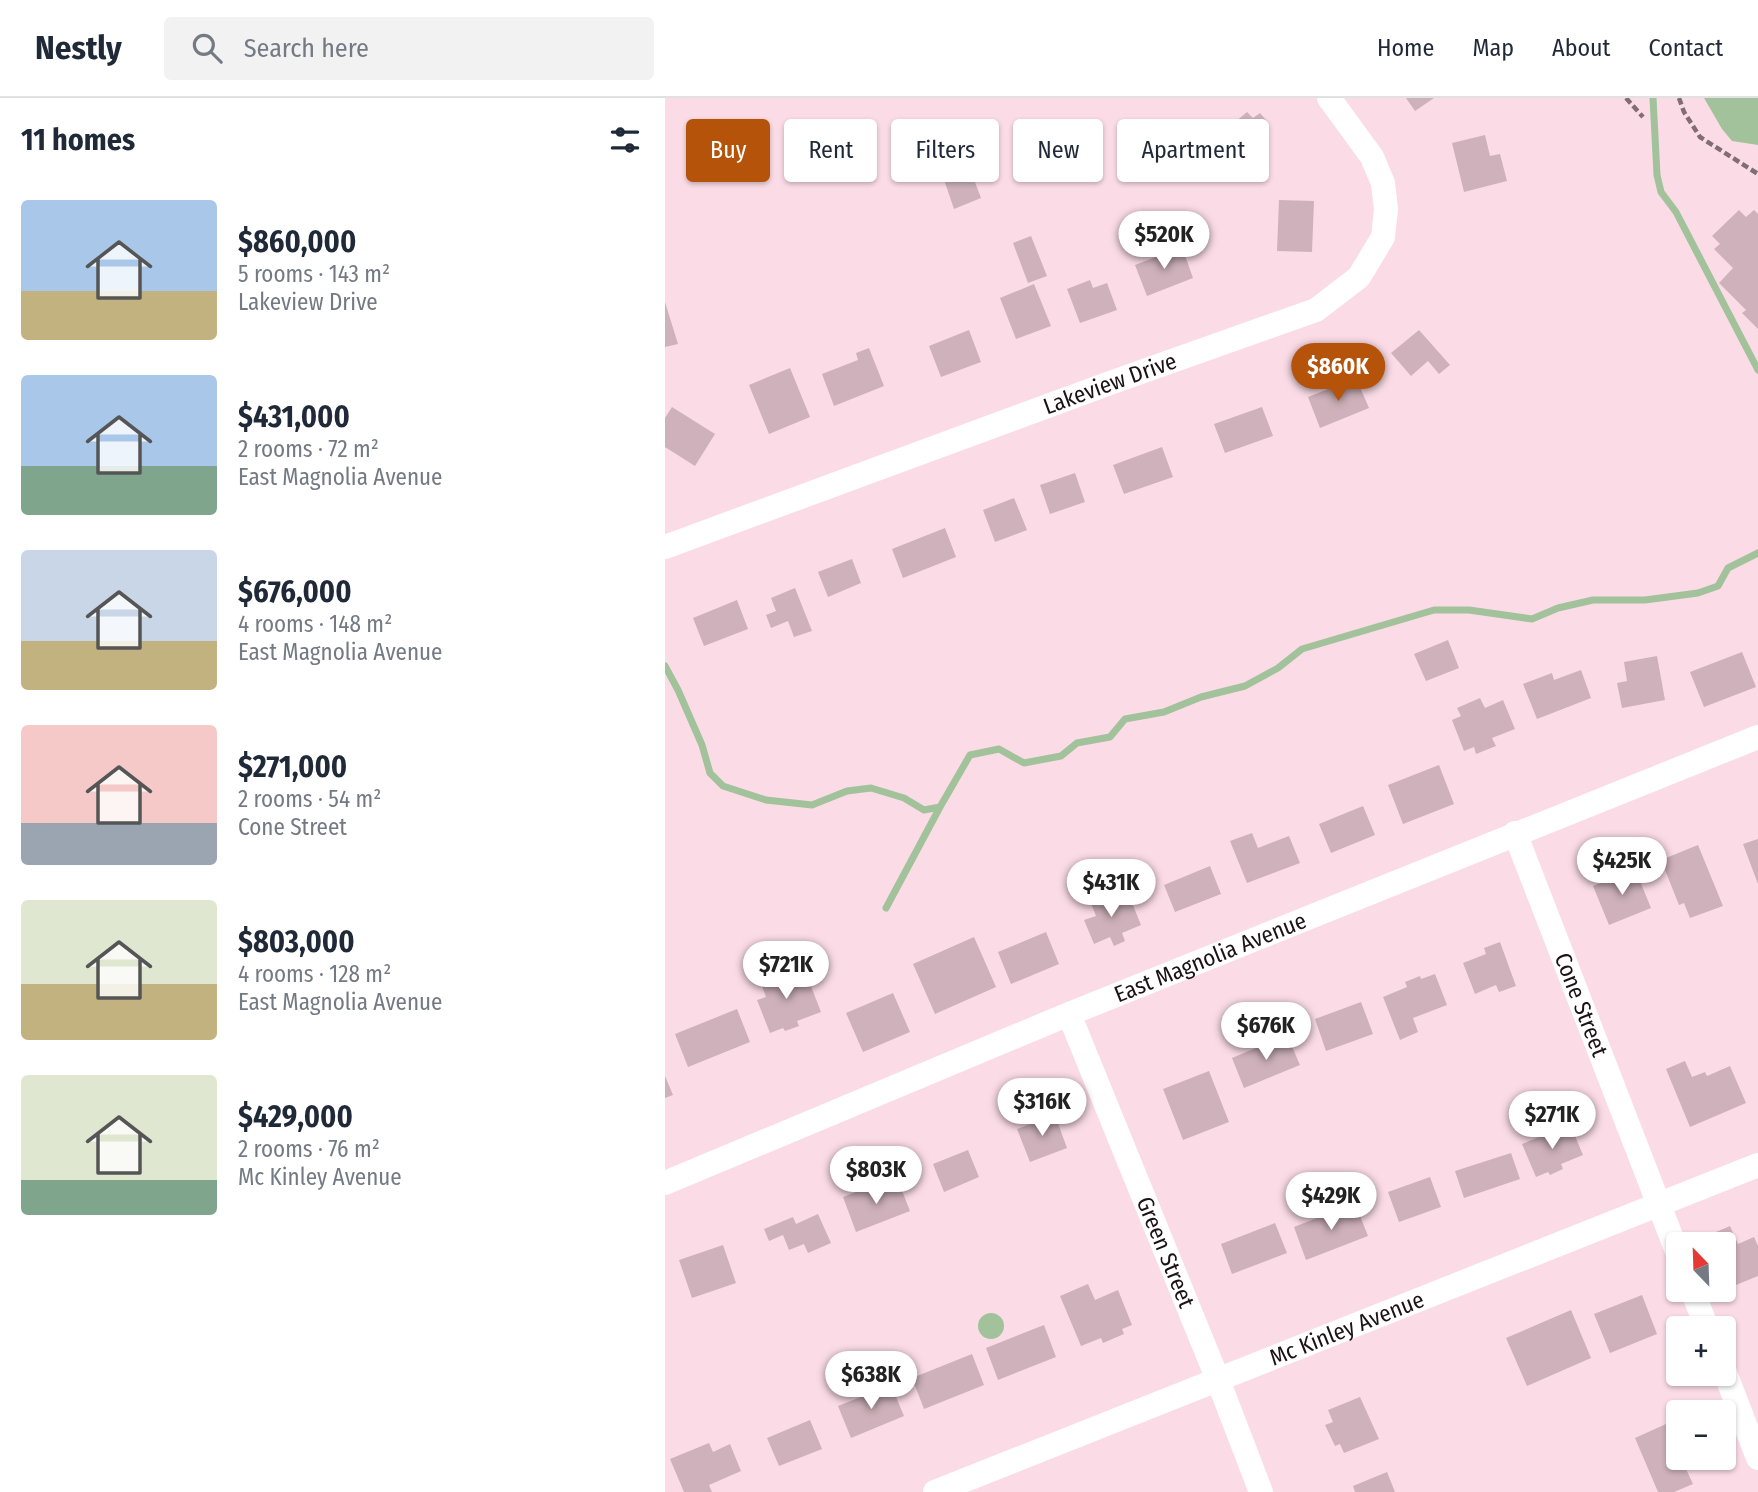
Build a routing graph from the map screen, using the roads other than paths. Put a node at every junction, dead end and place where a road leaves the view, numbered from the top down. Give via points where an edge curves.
1 (1329, 98) edge
2 (665, 547) edge
3 (1758, 737) edge
4 (1515, 833) junction
5 (1069, 1014) junction
6 (1758, 1165) edge
7 (665, 1182) edge
8 (1658, 1205) junction
9 (1669, 1232) edge
10 (1218, 1380) junction
11 (1730, 1386) edge
12 (1758, 1458) edge
13 (936, 1492) edge
14 (1261, 1492) edge

1 - 2 street, Lakeview Drive via 1372,157 1383,183 1386,209 1383,237 1359,277 1316,310
3 - 4 street, East Magnolia Avenue
4 - 5 street, East Magnolia Avenue
4 - 8 street, Cone Street
5 - 7 street, East Magnolia Avenue
5 - 10 street, Green Street
6 - 8 street, Mc Kinley Avenue
8 - 9 street, Cone Street
8 - 10 street, Mc Kinley Avenue
10 - 13 street, Mc Kinley Avenue
10 - 14 street, Green Street
11 - 12 street

